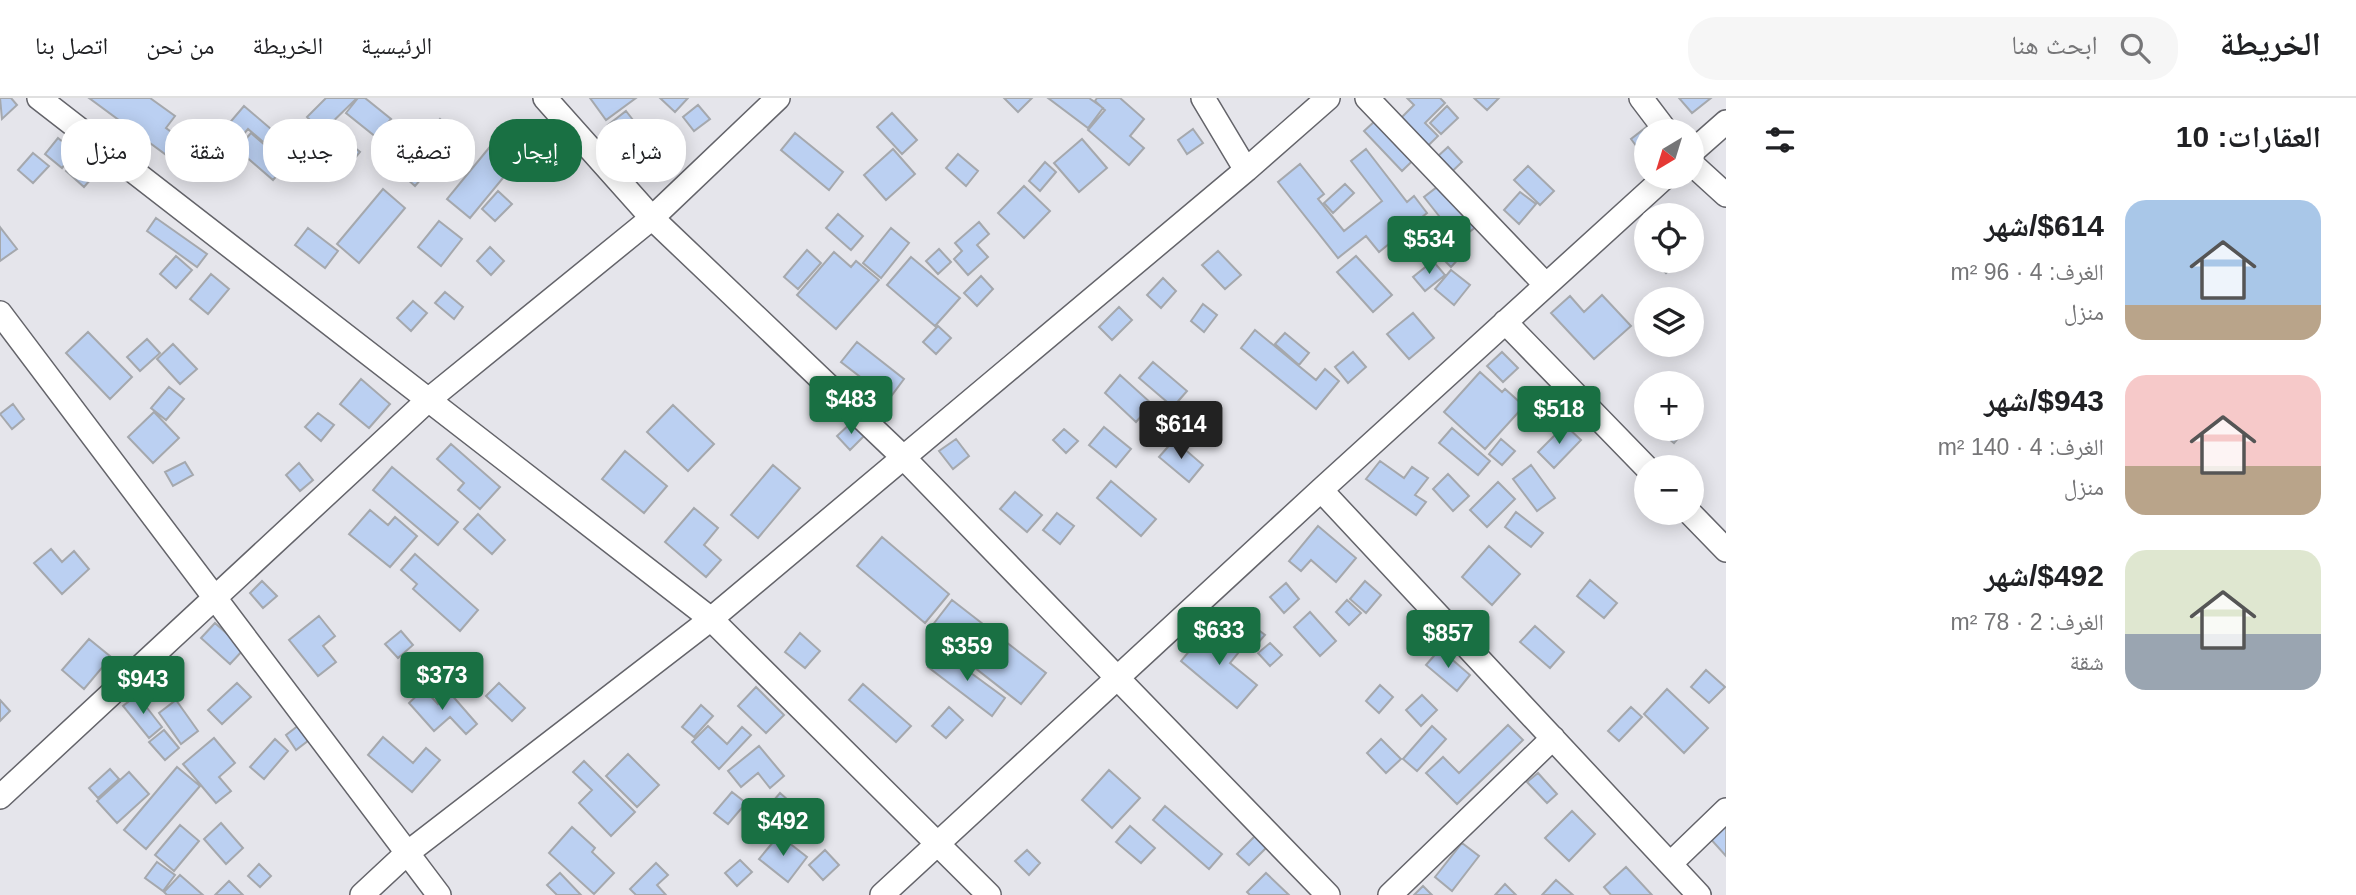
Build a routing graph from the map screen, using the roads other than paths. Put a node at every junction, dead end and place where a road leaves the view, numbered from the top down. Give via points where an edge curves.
1 (39, 98) edge
2 (545, 98) edge
3 (778, 98) edge
4 (1203, 98) edge
5 (1328, 98) edge
6 (1367, 98) edge
7 (1642, 98) edge
8 (1657, 119) edge
9 (1726, 122) edge
10 (1704, 141) edge
11 (1245, 170) junction
12 (1704, 175) edge
13 (1652, 189) edge
14 (1726, 195) edge
15 (652, 218) junction
16 (1546, 285) junction
17 (0, 313) edge
18 (1505, 322) junction
19 (427, 401) junction
20 (1634, 455) edge
21 (903, 457) junction
22 (1321, 490) junction
23 (1702, 525) edge
24 (1726, 550) edge
25 (213, 598) junction
26 (711, 619) junction
27 (1117, 678) junction
28 (1553, 738) junction
29 (0, 797) edge
30 (1726, 810) edge
31 (939, 843) junction
32 (406, 854) junction
33 (1670, 864) junction
34 (362, 895) edge
35 (439, 895) edge
36 (883, 895) edge
37 (989, 895) edge
38 (1328, 895) edge
39 (1390, 895) edge
40 (1699, 895) edge

1 - 19 street
2 - 15 street
3 - 15 street
4 - 11 street
5 - 11 street
6 - 16 street
7 - 8 street
9 - 10 street
11 - 21 street
12 - 14 street
13 - 16 street
15 - 19 street
15 - 21 street
16 - 18 street
17 - 25 street
18 - 20 street
18 - 22 street
19 - 25 street
19 - 26 street
21 - 26 street
21 - 27 street
22 - 27 street
22 - 28 street
23 - 24 street
25 - 29 street
25 - 32 street
26 - 31 street
26 - 32 street
27 - 31 street
27 - 38 street
28 - 33 street
28 - 39 street
30 - 33 street
31 - 36 street
31 - 37 street
32 - 34 street
32 - 35 street
33 - 40 street

